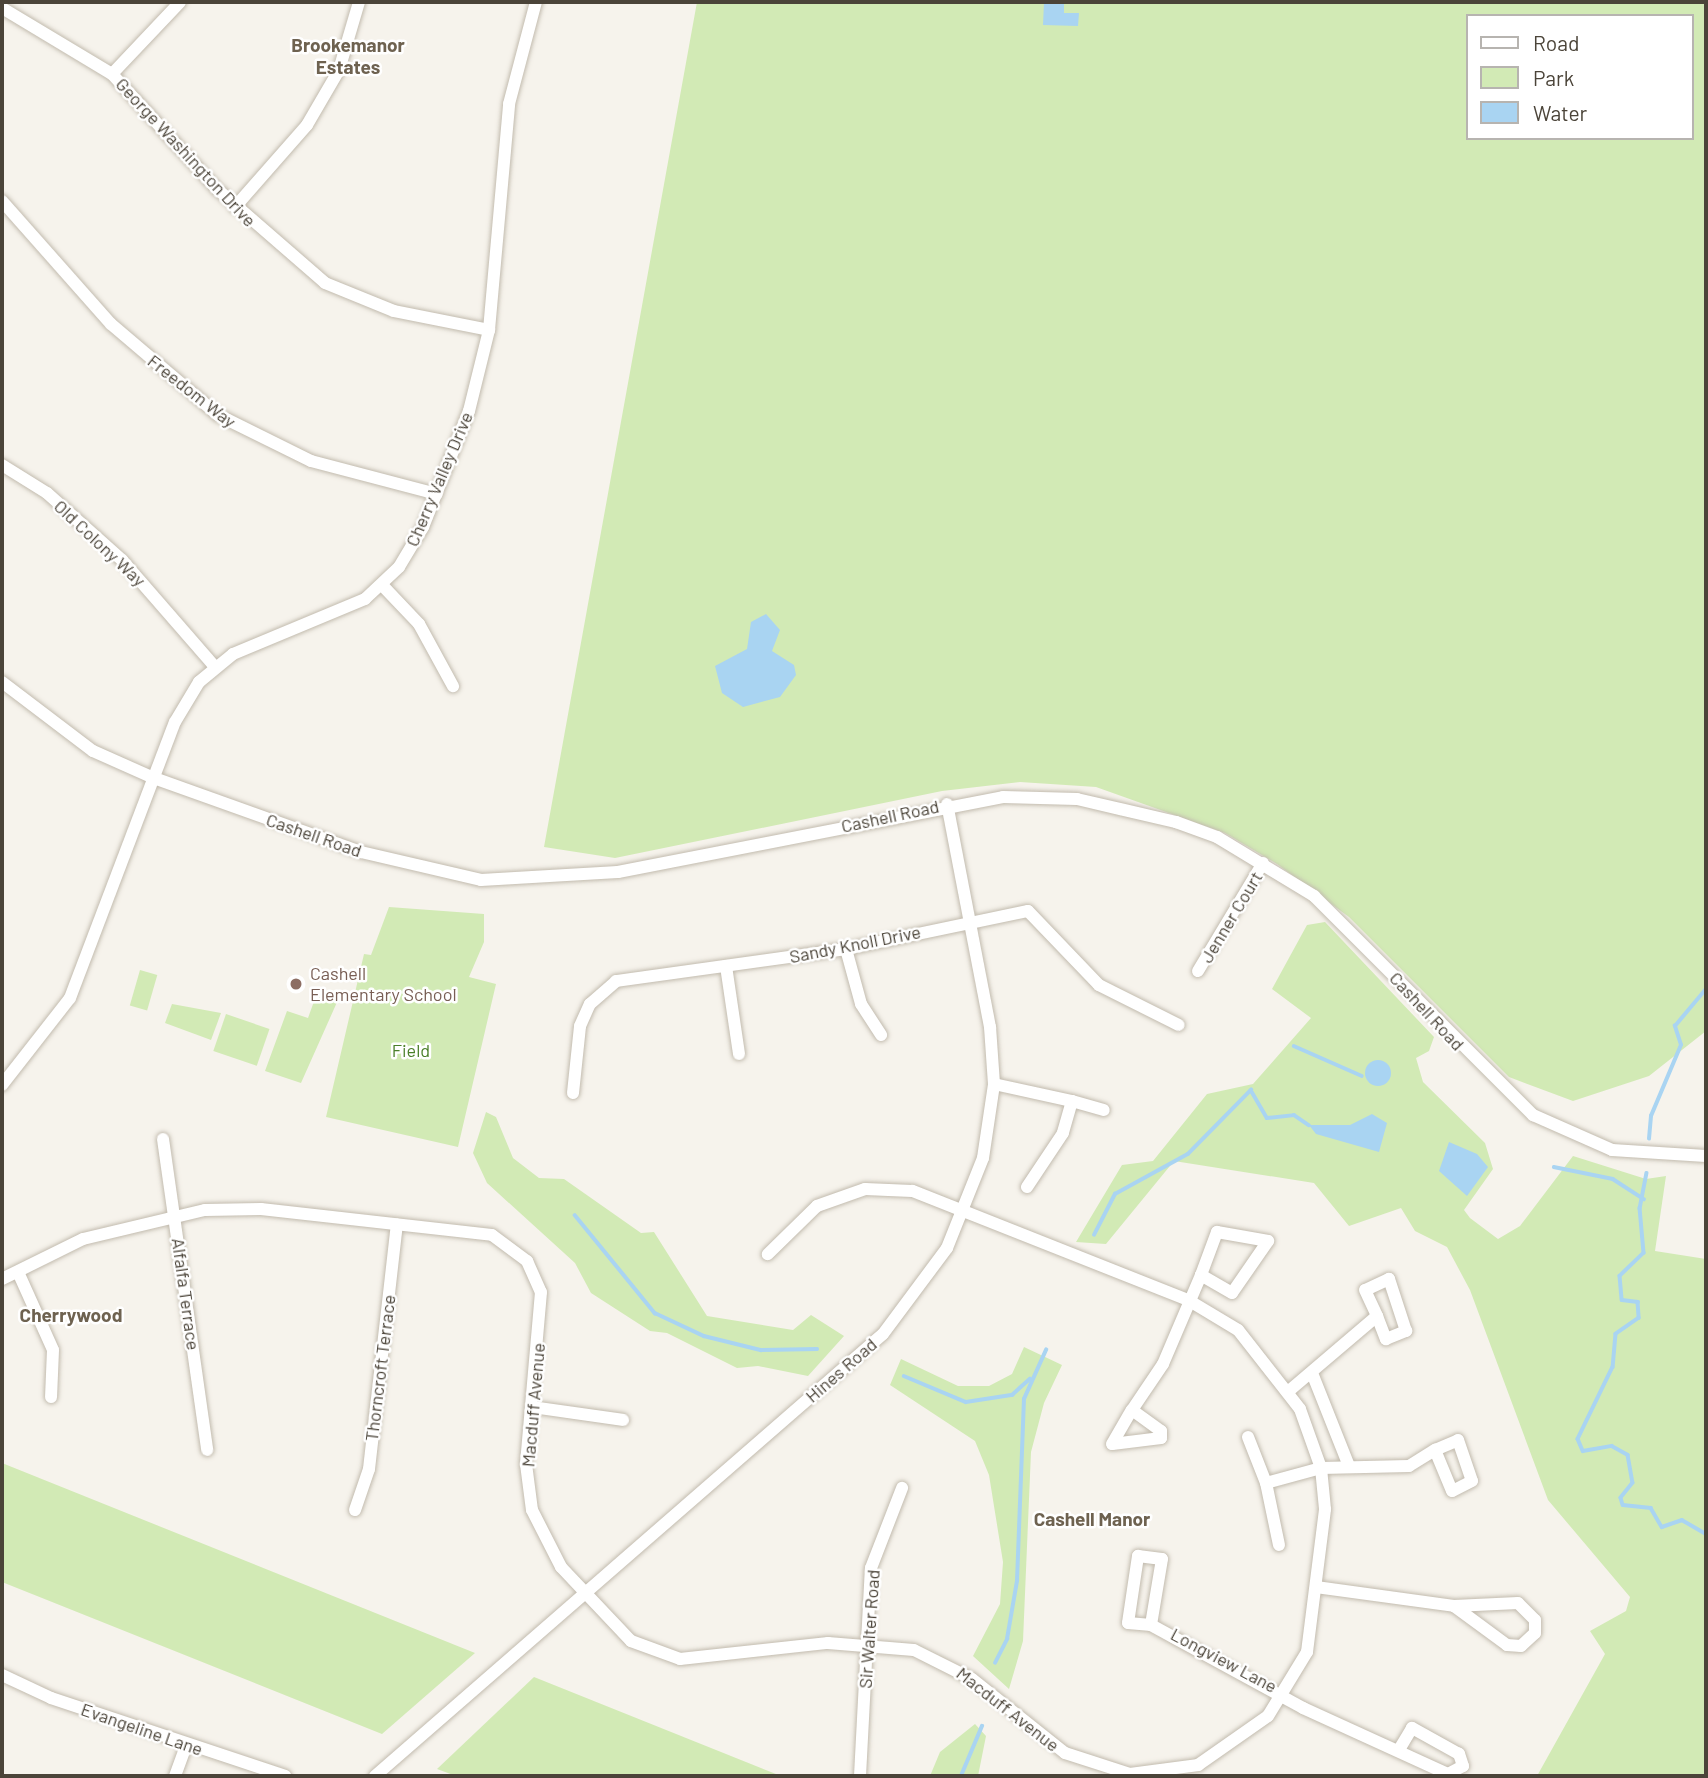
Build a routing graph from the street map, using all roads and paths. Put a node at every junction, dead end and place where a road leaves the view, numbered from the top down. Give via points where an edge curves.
1 (180, 2) edge
2 (359, 2) edge
3 (536, 2) edge
4 (2, 8) edge
5 (113, 75) junction
6 (2, 201) edge
7 (235, 208) junction
8 (489, 330) junction
9 (2, 465) edge
10 (437, 494) junction
11 (382, 585) junction
12 (214, 666) junction
13 (2, 682) edge
14 (453, 687) dead end
15 (154, 778) junction
16 (947, 804) junction
17 (1263, 863) junction
18 (970, 920) junction
19 (846, 949) junction
20 (726, 966) junction
21 (1198, 971) dead end
22 (1179, 1025) dead end
23 (881, 1035) dead end
24 (738, 1054) dead end
25 (994, 1084) junction
26 (2, 1085) edge
27 (573, 1093) dead end
28 (1072, 1101) junction
29 (1104, 1110) dead end
30 (163, 1139) dead end
31 (1706, 1156) edge
32 (1027, 1187) dead end
33 (965, 1211) junction
34 (175, 1214) junction
35 (397, 1225) junction
36 (768, 1254) dead end
37 (18, 1272) junction
38 (1201, 1275) junction
39 (2, 1279) edge
40 (1188, 1300) junction
41 (1377, 1317) junction
42 (1312, 1373) junction
43 (1290, 1390) junction
44 (51, 1398) dead end
45 (532, 1407) junction
46 (1132, 1410) dead end
47 (623, 1420) dead end
48 (1248, 1437) dead end
49 (206, 1450) dead end
50 (1435, 1450) dead end
51 (1349, 1466) junction
52 (1321, 1468) junction
53 (1266, 1483) junction
54 (902, 1488) dead end
55 (355, 1510) dead end
56 (1279, 1545) dead end
57 (1316, 1587) junction
58 (586, 1594) junction
59 (1454, 1606) junction
60 (1151, 1625) junction
61 (868, 1642) junction
62 (2, 1675) edge
63 (1286, 1693) junction
64 (186, 1746) junction
65 (1399, 1750) junction
66 (1184, 1773) edge
67 (175, 1776) edge
68 (285, 1776) edge
69 (375, 1776) edge
70 (860, 1776) edge

1 - 5 street
2 - 7 street via 339,70 307,125
3 - 8 street, Cherry Valley Drive via 509,104
4 - 5 street, George Washington Drive
5 - 7 street, George Washington Drive
6 - 10 street, Freedom Way via 111,324 218,415 311,461
7 - 8 street, George Washington Drive via 304,268 347,295
8 - 10 street, Cherry Valley Drive via 469,411
9 - 12 street, Old Colony Way via 47,493 122,560
10 - 11 street, Cherry Valley Drive via 411,549
11 - 12 street, Cherry Valley Drive via 344,612
11 - 14 street via 419,624
12 - 15 street via 185,704
13 - 15 street, Cashell Road via 93,751
15 - 16 street, Cashell Road via 361,852 481,880 618,872
15 - 26 street via 70,998
16 - 17 street, Cashell Road via 1003,797 1122,807 1217,837
16 - 18 street, Hines Road
17 - 21 street, Jenner Court
17 - 31 street, Cashell Road via 1343,923 1478,1067 1533,1115 1612,1150
18 - 19 street, Sandy Knoll Drive
18 - 22 street, Sandy Knoll Drive via 1028,911 1099,985
18 - 25 street, Hines Road
19 - 20 street, Sandy Knoll Drive
19 - 23 street via 861,1004
20 - 24 street
20 - 27 street, Sandy Knoll Drive via 636,974 600,991 580,1026
25 - 28 street
25 - 33 street, Hines Road via 983,1158
28 - 29 street
28 - 32 street via 1063,1133
30 - 34 street, Alfalfa Terrace
33 - 36 street, Macduff Avenue via 912,1191 865,1189 817,1206
33 - 40 street, Macduff Avenue
33 - 58 street, Hines Road via 928,1279 883,1334
34 - 35 street, Macduff Avenue via 261,1209
34 - 37 street, Macduff Avenue via 83,1239
34 - 49 street, Alfalfa Terrace
35 - 45 street, Macduff Avenue via 492,1235 527,1261 541,1292
35 - 55 street, Thorncroft Terrace via 369,1469
37 - 39 street, Macduff Avenue
37 - 44 street via 53,1350
38 - 38 street via 1232,1293 1268,1241 1217,1232
38 - 40 street
40 - 43 street, Macduff Avenue via 1238,1330
40 - 46 street via 1163,1364
41 - 41 street via 1386,1339 1406,1331 1389,1279 1365,1290
41 - 42 street
42 - 43 street
42 - 51 street
43 - 52 street, Macduff Avenue
45 - 47 street
45 - 58 street, Macduff Avenue via 526,1464 532,1510 555,1558
48 - 53 street
50 - 51 street via 1409,1466
51 - 52 street
52 - 53 street
52 - 57 street, Macduff Avenue via 1324,1522
53 - 56 street
54 - 61 street, Sir Walter Road via 871,1569
57 - 59 street
57 - 63 street, Macduff Avenue via 1307,1653
58 - 61 street, Macduff Avenue via 631,1642 680,1659
58 - 69 street, Hines Road
59 - 59 street via 1507,1645 1521,1646 1535,1633 1535,1620 1518,1603
60 - 60 street, Longview Lane via 1128,1623 1138,1556 1162,1559
60 - 63 street, Longview Lane
61 - 66 street, Macduff Avenue via 948,1664 1043,1739 1083,1762 1130,1774
61 - 70 street, Sir Walter Road
62 - 64 street, Evangeline Lane
63 - 65 street, Longview Lane via 1303,1708
63 - 66 street, Macduff Avenue via 1239,1742
64 - 67 street
64 - 68 street, Evangeline Lane
65 - 65 street, Longview Lane via 1412,1728 1459,1754 1463,1766 1448,1774

